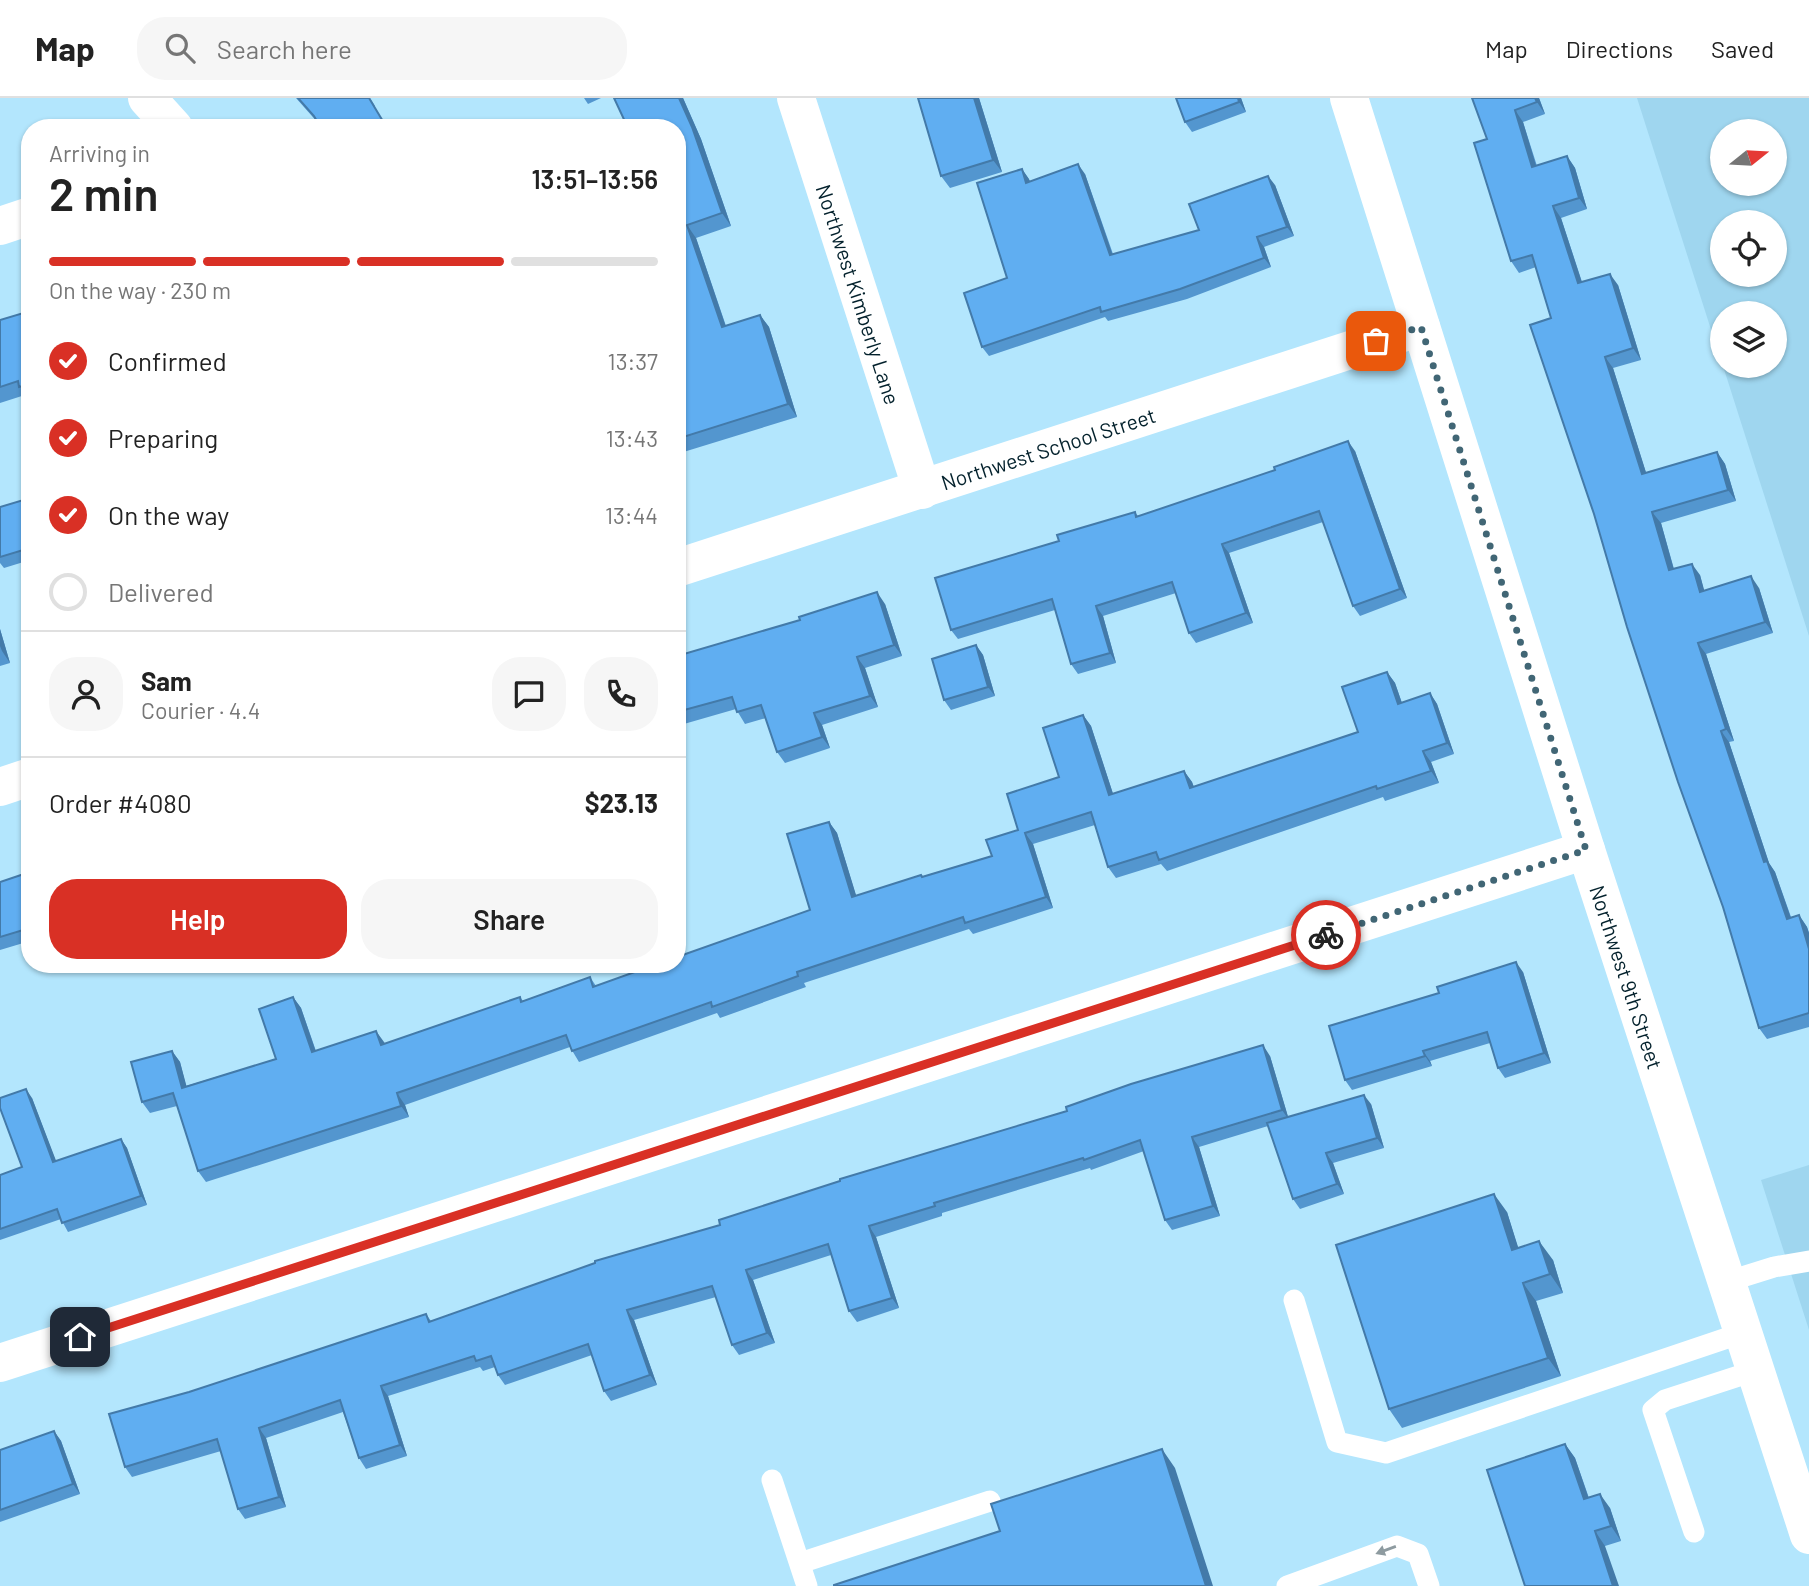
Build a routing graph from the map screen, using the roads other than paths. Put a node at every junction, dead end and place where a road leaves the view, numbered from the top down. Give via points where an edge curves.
1 (147, 98) edge
2 (796, 98) edge
3 (1349, 98) edge
4 (166, 119) edge
5 (21, 219) edge
6 (0, 226) edge
7 (1421, 327) junction
8 (922, 490) junction
9 (686, 565) edge
10 (21, 780) edge
11 (0, 787) edge
12 (1586, 850) junction
13 (1809, 1261) edge
14 (1726, 1282) junction
15 (1294, 1300) dead end
16 (1742, 1333) junction
17 (0, 1363) edge
18 (1755, 1371) junction
19 (772, 1480) dead end
20 (990, 1501) edge
21 (1694, 1532) dead end
22 (1809, 1535) edge
23 (800, 1563) junction
24 (807, 1586) edge
25 (1287, 1586) edge
26 (1429, 1586) edge

1 - 4 street
2 - 8 street, Northwest Kimberly Lane
3 - 7 street, Northwest 9th Street
5 - 6 street
7 - 8 street, Northwest School Street
7 - 12 street, Northwest 9th Street
8 - 9 street, Northwest School Street
10 - 11 street
12 - 14 street, Northwest 9th Street
12 - 17 street
13 - 14 lane
14 - 16 street, Northwest 9th Street
15 - 16 lane via 1337,1442 1386,1453
16 - 18 street, Northwest 9th Street
18 - 21 lane via 1665,1400 1653,1410
18 - 22 street, Northwest 9th Street
19 - 23 lane
20 - 23 lane
23 - 24 lane
26 -> 25 lane via 1418,1554 1397,1546

